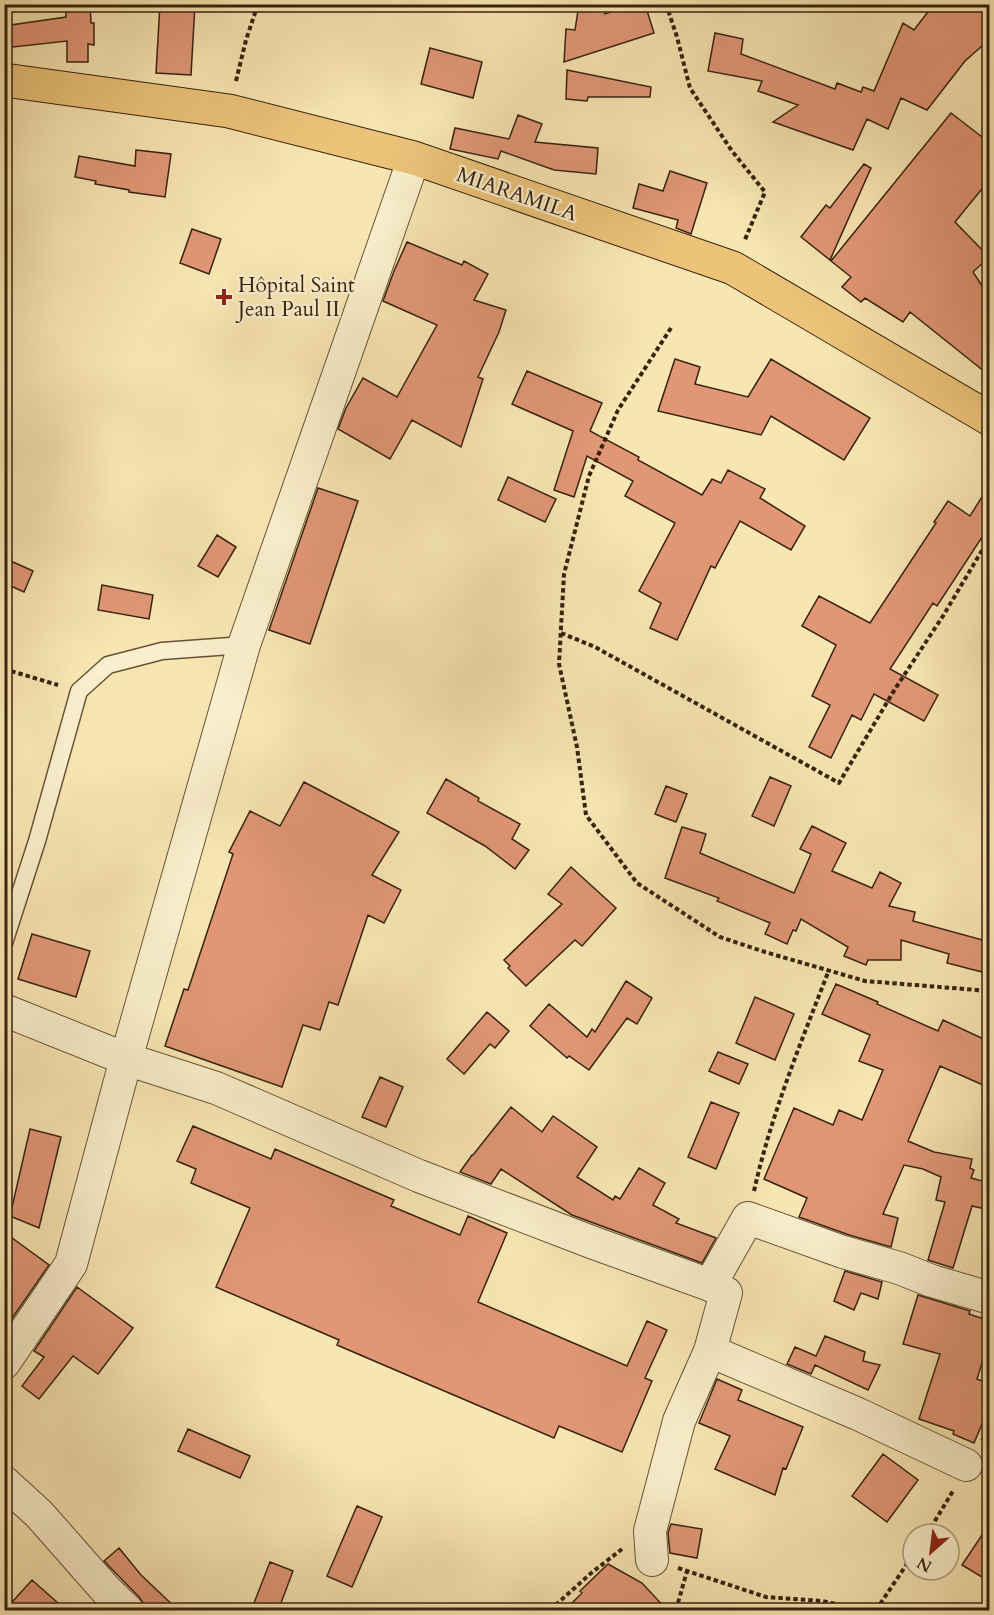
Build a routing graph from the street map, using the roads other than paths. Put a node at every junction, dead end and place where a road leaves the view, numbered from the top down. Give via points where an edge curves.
1 (4, 80) edge
2 (414, 158) junction
3 (990, 420) edge
4 (244, 645) junction
5 (4, 943) edge
6 (4, 1010) edge
7 (126, 1059) junction
8 (710, 1285) junction
9 (990, 1298) edge
10 (710, 1351) junction
11 (4, 1363) edge
12 (966, 1465) dead end
13 (4, 1482) edge
14 (651, 1546) road end
15 (127, 1611) edge

1 - 2 main road, MIARAMILA via 229,111
2 - 3 main road, MIARAMILA via 733,268
2 - 4 street
4 - 5 lane via 162,651 108,665 79,691
4 - 7 street
6 - 7 street
7 - 8 street via 216,1088 419,1176
7 - 11 street via 71,1264
8 - 9 street via 748,1218
8 - 10 street via 726,1293
10 - 12 street via 858,1413
10 - 14 street via 679,1421
13 - 15 street via 39,1514

